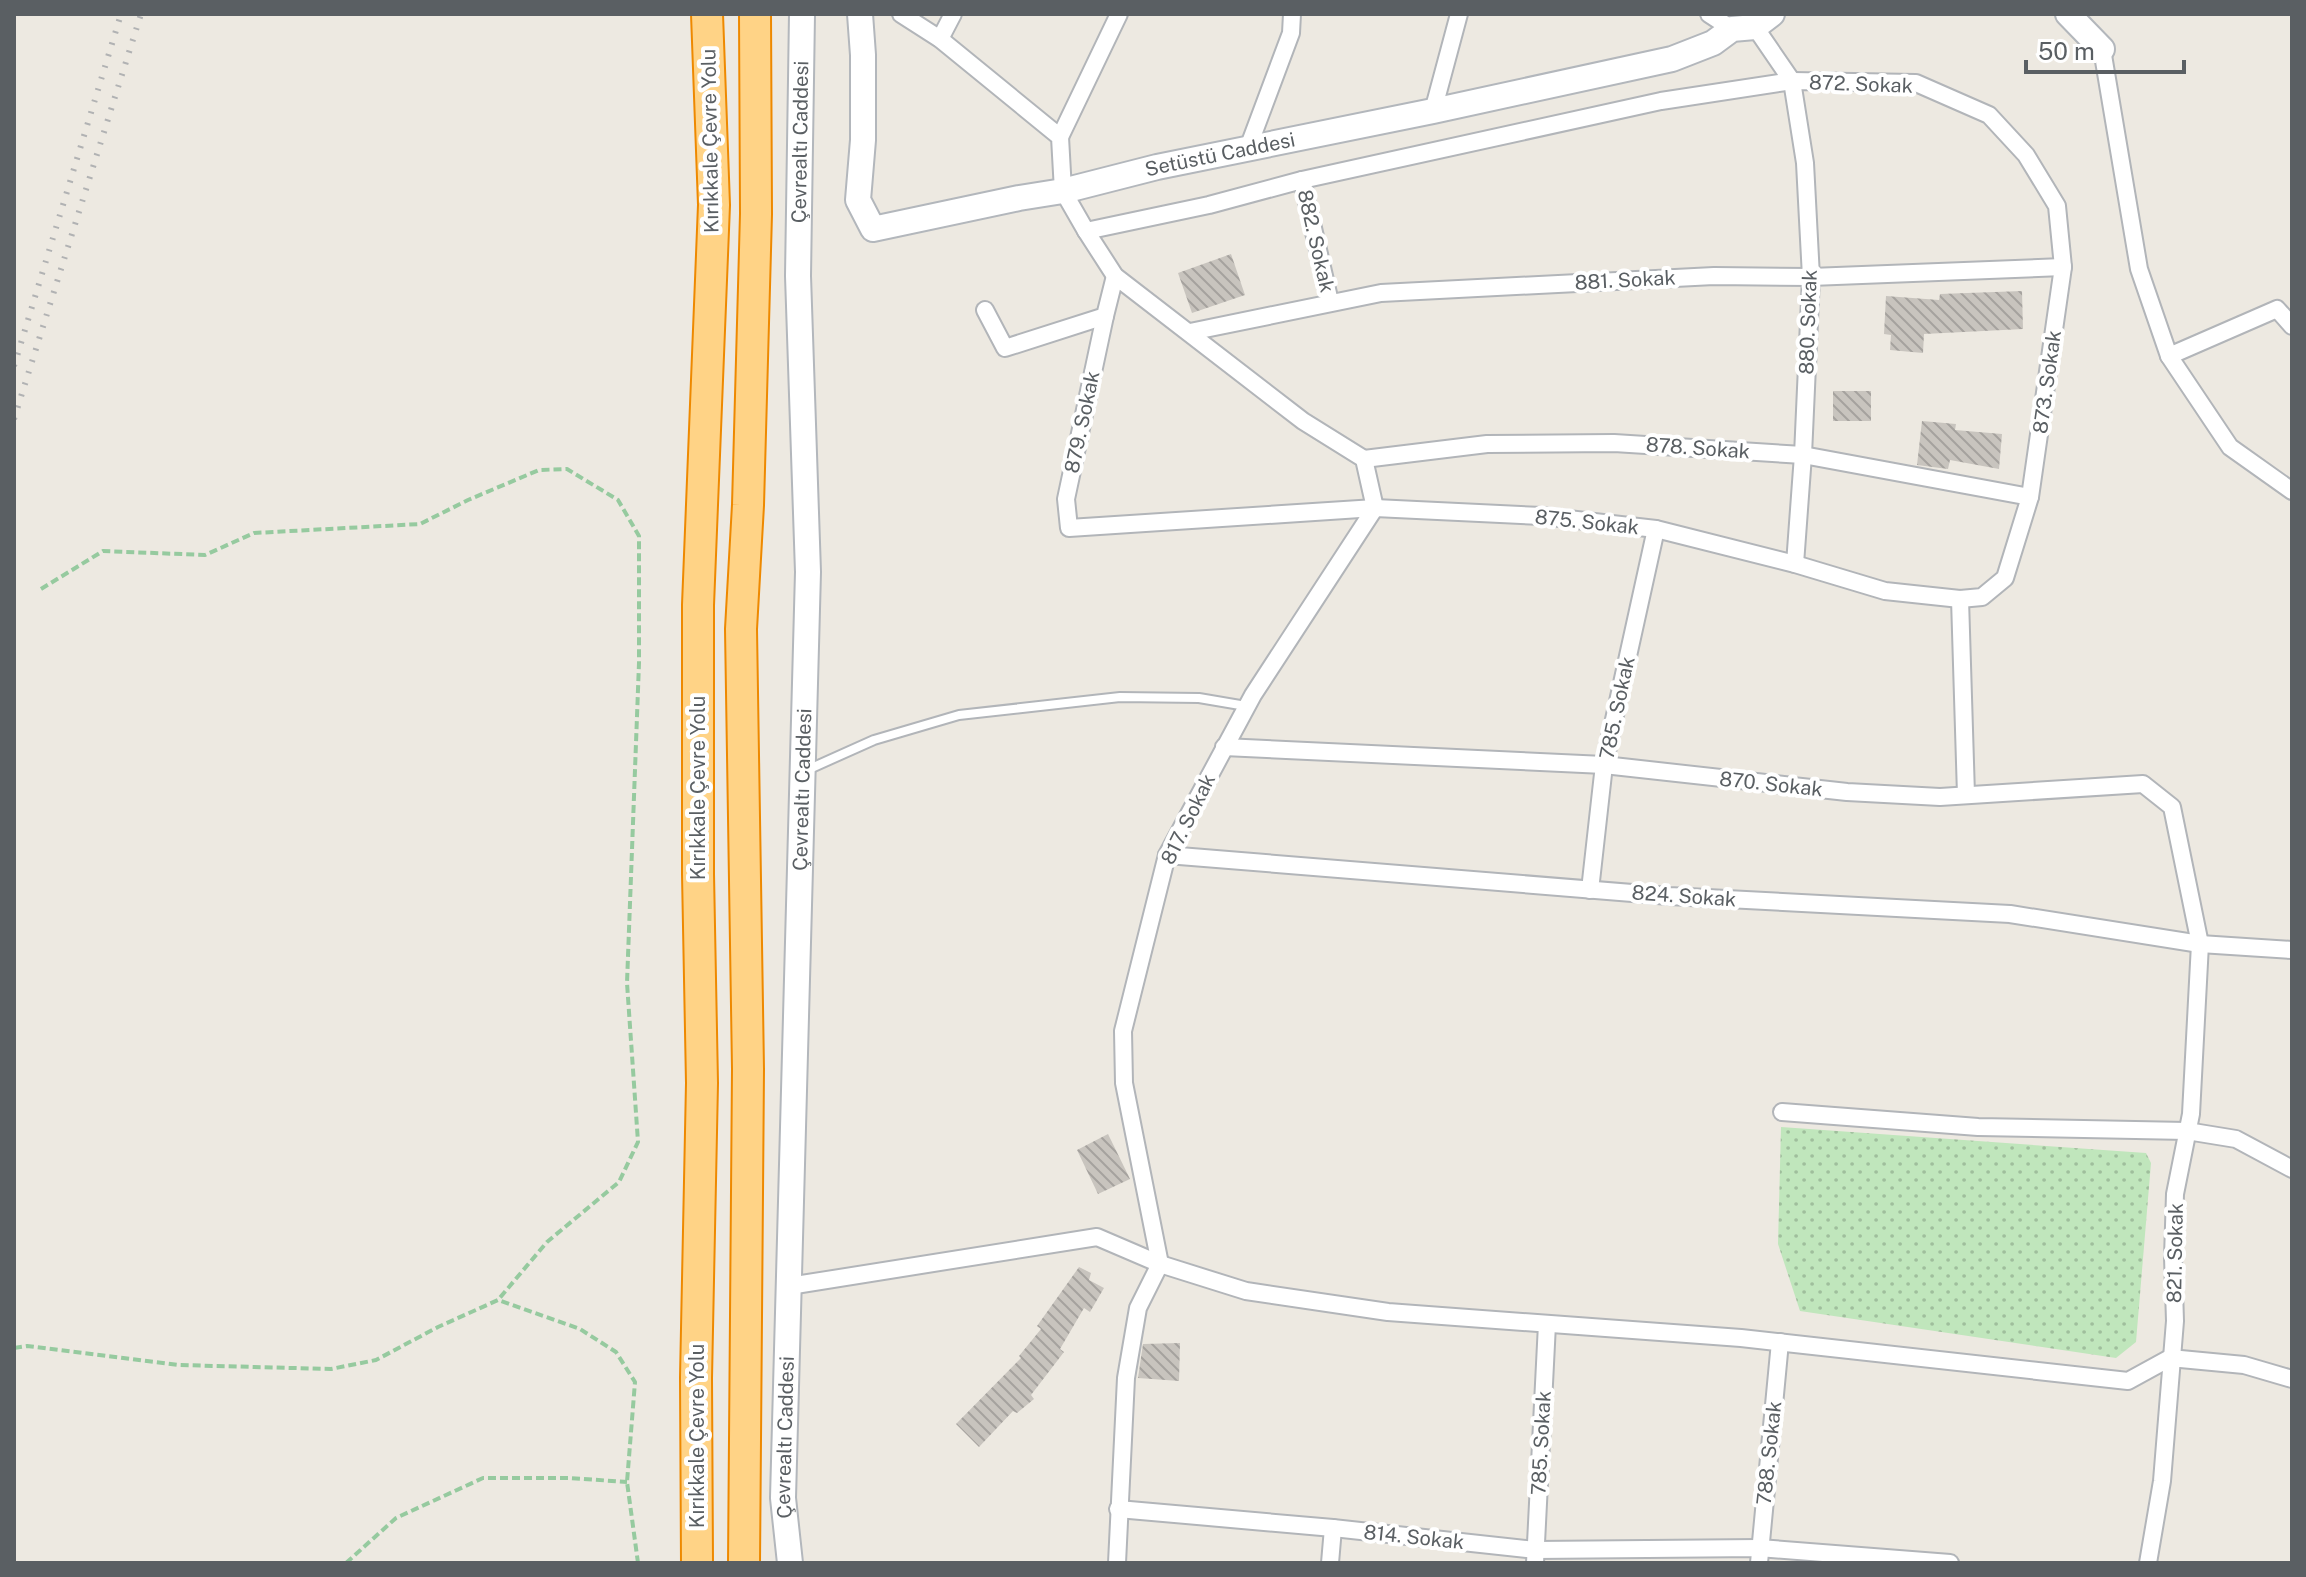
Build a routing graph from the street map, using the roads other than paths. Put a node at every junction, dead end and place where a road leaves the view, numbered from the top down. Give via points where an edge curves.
1 (707, 14) edge
2 (755, 14) edge
3 (802, 14) edge
4 (860, 14) edge
5 (901, 14) edge
6 (953, 14) edge
7 (1119, 14) edge
8 (1292, 14) edge
9 (1459, 14) edge
10 (1709, 14) edge
11 (2068, 14) edge
12 (1753, 24) edge
13 (940, 39) junction
14 (2102, 49) joint
15 (1792, 81) junction
16 (1433, 111) junction
17 (1060, 137) junction
18 (1248, 148) junction
19 (1302, 180) junction
20 (1063, 191) junction
21 (1086, 231) junction
22 (2063, 267) junction
23 (1115, 276) junction
24 (1811, 277) junction
25 (1330, 302) junction
26 (985, 310) dead end
27 (1105, 316) junction
28 (2292, 326) edge
29 (1190, 332) junction
30 (2169, 356) junction
31 (1803, 455) junction
32 (1364, 459) junction
33 (2292, 491) edge
34 (2030, 497) junction
35 (1375, 508) junction
36 (1069, 528) joint
37 (1656, 529) junction
38 (1795, 564) junction
39 (1960, 599) junction
40 (1247, 707) junction
41 (1224, 747) junction
42 (1604, 765) junction
43 (803, 772) junction
44 (1966, 795) junction
45 (1167, 855) junction
46 (1590, 890) junction
47 (2200, 944) junction
48 (2292, 950) edge
49 (1782, 1112) dead end
50 (2187, 1131) junction
51 (2292, 1169) edge
52 (1160, 1264) junction
53 (789, 1286) junction
54 (1547, 1324) junction
55 (1780, 1342) junction
56 (2170, 1358) junction
57 (2292, 1379) edge
58 (1118, 1509) junction
59 (1333, 1528) junction
60 (1759, 1555) edge
61 (1535, 1556) edge
62 (697, 1563) edge
63 (744, 1563) edge
64 (790, 1563) edge
65 (1117, 1563) edge
66 (1330, 1563) edge
67 (1950, 1563) edge
68 (2148, 1563) edge

1 - 62 highway, Kırıkkale Çevre Yolu via 714,205 698,605 702,1083
2 - 63 highway via 756,214 741,629 748,1069
3 - 43 main road, Çevrealtı Caddesi via 798,276 808,572
4 - 20 main road, Setüstü Caddesi via 863,140 858,200 873,229
5 - 13 street
6 - 13 street
7 - 17 street
8 - 18 street via 1291,33
9 - 16 street
10 - 12 street
11 - 14 main road
12 - 15 street
12 - 16 main road, Setüstü Caddesi via 1672,59
13 - 17 street
14 - 30 street via 2139,269
15 - 19 street, 872. Sokak via 1637,106
15 - 22 street, 872. Sokak via 1916,83 1989,115 2026,155 2057,206
15 - 24 street, 880. Sokak via 1805,163
16 - 18 main road, Setüstü Caddesi
17 - 20 street
18 - 20 main road, Setüstü Caddesi
19 - 21 street, 872. Sokak
19 - 25 street, 882. Sokak
20 - 21 street
21 - 23 street
22 - 24 street, 881. Sokak
22 - 34 street, 873. Sokak
23 - 27 street, 879. Sokak
23 - 29 street
24 - 25 street, 881. Sokak via 1682,277 1381,293
24 - 31 street, 880. Sokak
25 - 29 street, 881. Sokak
26 - 27 street via 1005,348
27 - 36 street, 879. Sokak via 1066,499
28 - 30 street via 2277,309
29 - 32 street via 1303,421
30 - 33 street via 2230,447
31 - 32 street, 878. Sokak via 1614,443 1487,444
31 - 34 street, 878. Sokak
31 - 38 street, 880. Sokak
32 - 35 street
34 - 39 street, 875. Sokak via 2005,578 1982,597
35 - 36 street, 875. Sokak
35 - 37 street, 875. Sokak via 1542,516
35 - 40 street, 817. Sokak
37 - 38 street, 875. Sokak
37 - 42 street, 785. Sokak
38 - 39 street, 875. Sokak via 1885,591
39 - 44 street
40 - 41 street, 817. Sokak
40 - 43 lane via 1199,698 1120,697 959,715 874,740
41 - 42 street, 870. Sokak
41 - 45 street, 817. Sokak
42 - 44 street, 870. Sokak via 1847,792
42 - 46 street, 785. Sokak
43 - 53 main road, Çevrealtı Caddesi
44 - 47 street, 870. Sokak via 2143,784 2172,807
45 - 46 street, 824. Sokak
45 - 52 street, 817. Sokak via 1123,1031 1124,1083
46 - 47 street, 824. Sokak via 2010,914
47 - 48 street, 824. Sokak
47 - 50 street, 821. Sokak
49 - 50 street via 1978,1127
50 - 51 street via 2236,1139
50 - 56 street, 821. Sokak via 2175,1194
52 - 53 street via 1097,1237
52 - 54 street via 1246,1291 1388,1312
52 - 58 street via 1138,1308 1128,1364
53 - 64 main road, Çevrealtı Caddesi via 783,1498
54 - 55 street
54 - 61 street, 785. Sokak
55 - 56 street via 2128,1381
55 - 60 street, 788. Sokak
56 - 57 street via 2244,1365
56 - 68 street, 821. Sokak via 2162,1481
58 - 59 street, 814. Sokak
58 - 65 street
59 - 61 street, 814. Sokak
59 - 66 street
60 - 61 street, 814. Sokak
60 - 67 street, 814. Sokak via 1832,1551

